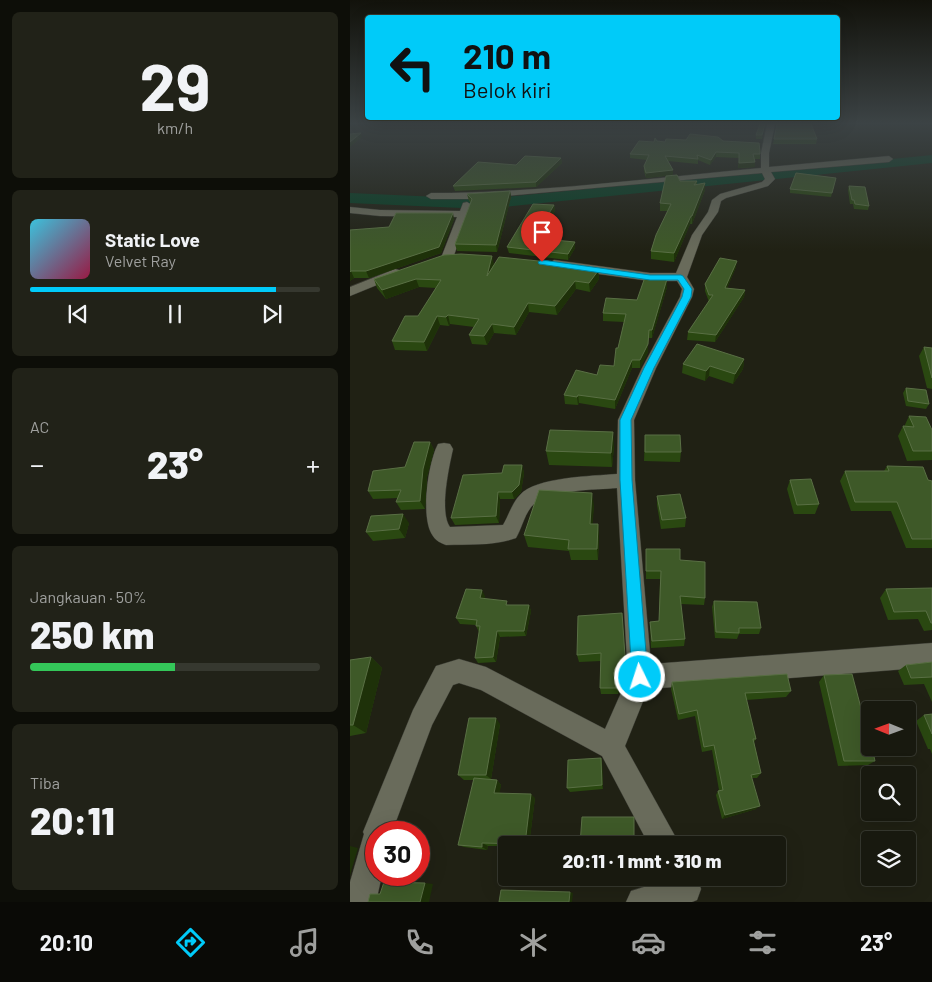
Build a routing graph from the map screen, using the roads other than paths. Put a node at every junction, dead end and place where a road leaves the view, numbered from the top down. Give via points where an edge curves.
1 (766, 166) edge
2 (835, 166) edge
3 (858, 169) dead end
4 (767, 175) junction
5 (431, 196) dead end
6 (468, 203) junction
7 (350, 210) edge
8 (463, 257) edge
9 (542, 262) edge
10 (406, 269) edge
11 (681, 277) junction
12 (350, 292) edge
13 (444, 449) dead end
14 (626, 480) junction
15 (932, 655) edge
16 (640, 677) junction
17 (611, 747) junction
18 (381, 821) edge
19 (660, 836) edge
20 (365, 883) edge
21 (686, 890) edge
22 (360, 902) edge
23 (642, 902) edge

1 - 4 street
2 - 4 street
3 - 4 street
4 - 6 street
4 - 11 street via 766,184 717,200 697,235
5 - 6 street
6 - 7 street via 375,213
6 - 8 street via 443,259
9 - 11 street via 650,277
10 - 12 street
11 - 14 street via 688,289 686,297 626,420
13 - 14 street via 437,480 436,518 441,534 446,536 509,532 526,500 535,492
14 - 16 street
15 - 16 street
16 - 17 street
17 - 18 street via 486,680 459,671 445,675 422,719
17 - 19 street
20 - 22 street
21 - 23 street

